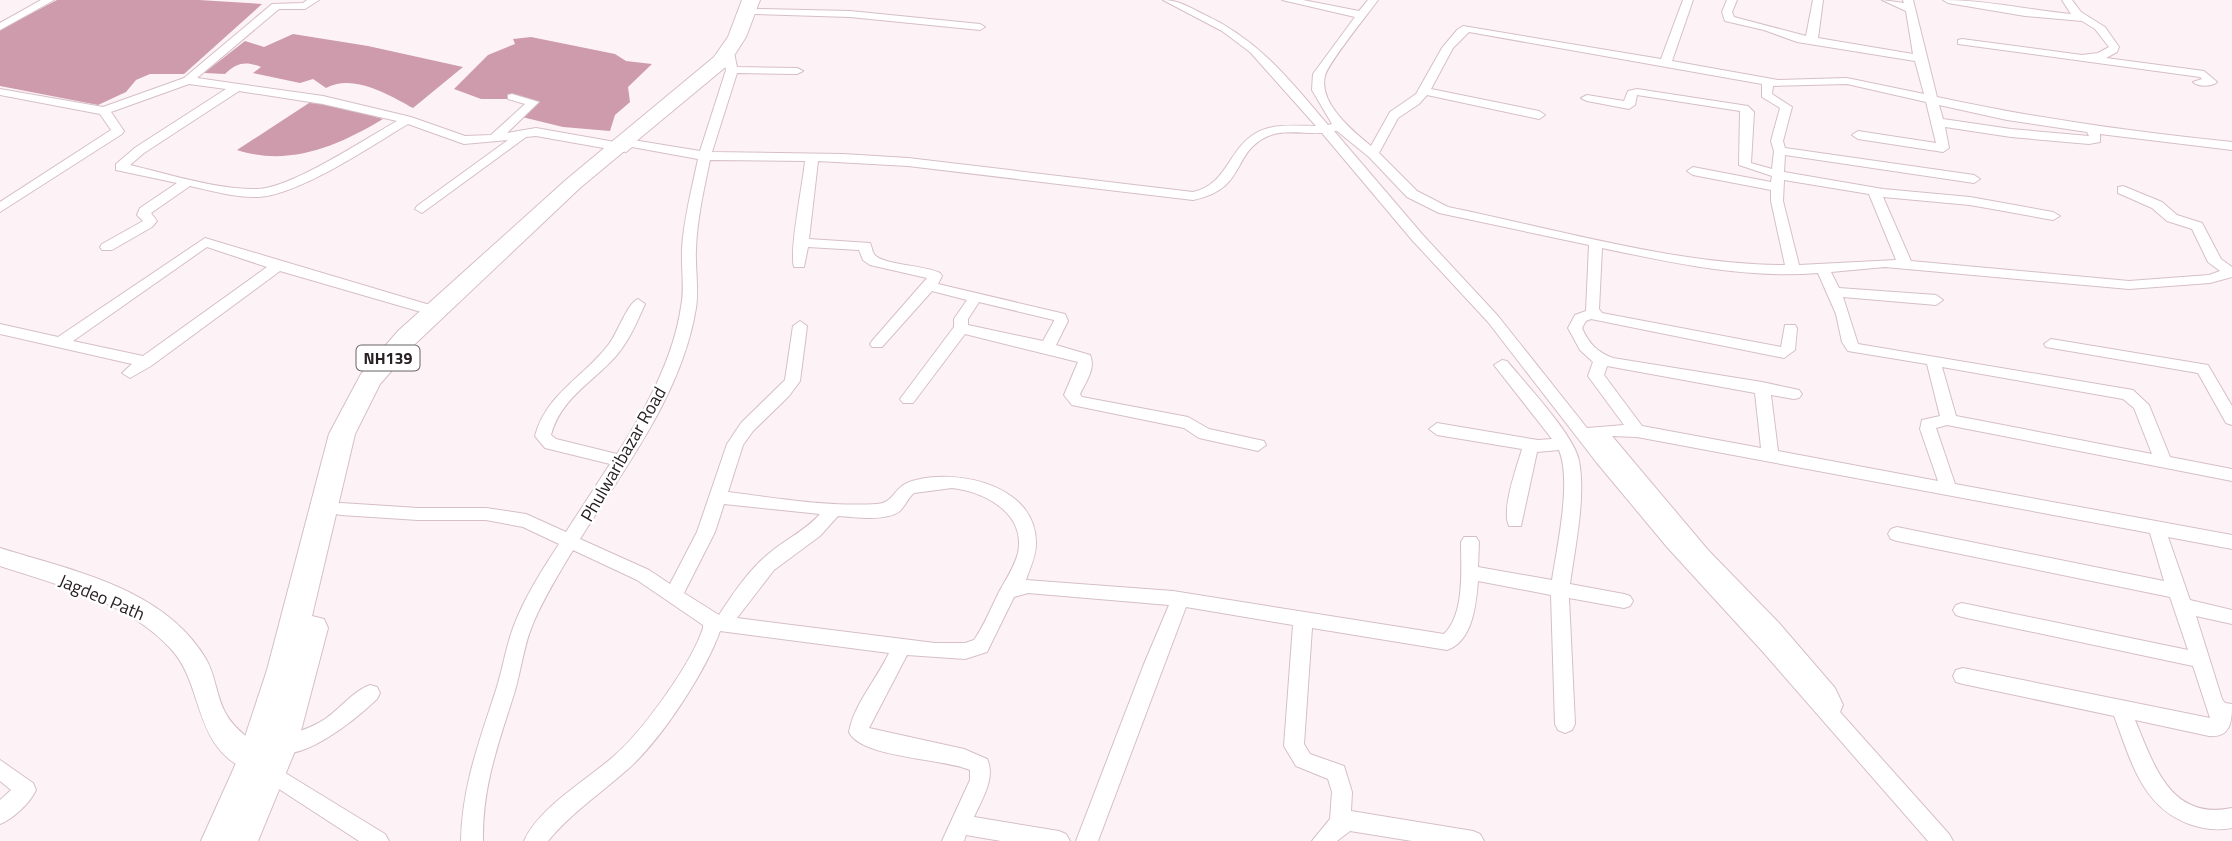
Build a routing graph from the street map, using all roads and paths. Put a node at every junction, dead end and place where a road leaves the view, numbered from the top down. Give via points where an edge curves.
1 (49, 0) edge
2 (314, 0) edge
3 (1168, 0) edge
4 (1287, 0) edge
5 (1373, 0) edge
6 (1688, 0) edge
7 (1732, 0) edge
8 (1818, 0) edge
9 (1887, 0) edge
10 (1948, 0) edge
11 (2067, 0) edge
12 (757, 4) edge
13 (1910, 4) edge
14 (1362, 15) junction
15 (2081, 18) junction
16 (0, 27) edge
17 (980, 27) dead end
18 (1811, 38) junction
19 (1962, 42) dead end
20 (1920, 58) junction
21 (2092, 58) junction
22 (730, 62) junction
23 (1665, 64) junction
24 (797, 71) dead end
25 (188, 80) junction
26 (1768, 82) junction
27 (2199, 82) dead end
28 (237, 87) junction
29 (1424, 91) junction
30 (0, 92) edge
31 (512, 97) dead end
32 (1587, 98) dead end
33 (1935, 101) junction
34 (104, 111) junction
35 (1539, 115) dead end
36 (407, 120) junction
37 (1937, 122) junction
38 (1333, 128) junction
39 (2092, 130) junction
40 (526, 132) junction
41 (1858, 135) dead end
42 (495, 138) junction
43 (2232, 146) edge
44 (1941, 148) junction
45 (1780, 151) junction
46 (615, 153) junction
47 (1373, 154) junction
48 (705, 156) junction
49 (812, 158) junction
50 (1693, 171) dead end
51 (1950, 176) junction
52 (1779, 178) junction
53 (1974, 179) dead end
54 (187, 182) junction
55 (2123, 190) dead end
56 (1874, 191) junction
57 (0, 208) edge
58 (422, 209) dead end
59 (549, 213) junction
60 (2053, 216) dead end
61 (801, 243) junction
62 (1596, 243) junction
63 (107, 247) dead end
64 (799, 264) dead end
65 (1905, 264) junction
66 (277, 266) junction
67 (1823, 268) junction
68 (1793, 269) junction
69 (2231, 273) edge
70 (929, 286) junction
71 (1835, 292) junction
72 (976, 297) junction
73 (1936, 300) dead end
74 (639, 304) dead end
75 (435, 311) junction
76 (1594, 314) junction
77 (800, 326) dead end
78 (961, 328) junction
79 (1790, 328) dead end
80 (0, 329) edge
81 (60, 343) junction
82 (877, 344) dead end
83 (2051, 344) dead end
84 (1049, 348) junction
85 (1601, 360) junction
86 (1933, 360) junction
87 (146, 362) junction
88 (1502, 365) dead end
89 (130, 373) dead end
90 (1762, 387) junction
91 (1794, 394) dead end
92 (908, 399) dead end
93 (1948, 419) junction
94 (2232, 419) edge
95 (1437, 429) dead end
96 (1637, 431) junction
97 (1592, 433) junction
98 (1564, 444) junction
99 (1258, 445) dead end
100 (1534, 445) junction
101 (1770, 456) junction
102 (622, 461) junction
103 (2163, 461) junction
104 (2232, 474) edge
105 (1949, 490) junction
106 (719, 497) junction
107 (341, 509) junction
108 (833, 509) junction
109 (1515, 521) dead end
110 (2157, 528) junction
111 (1897, 534) dead end
112 (570, 542) junction
113 (1470, 542) dead end
114 (2232, 542) edge
115 (323, 550) junction
116 (0, 557) edge
117 (1469, 572) junction
118 (1013, 588) junction
119 (1560, 589) junction
120 (674, 594) junction
121 (2180, 598) junction
122 (1180, 600) junction
123 (1625, 601) dead end
124 (1962, 610) dead end
125 (2232, 617) edge
126 (1303, 620) junction
127 (718, 622) junction
128 (901, 647) junction
129 (2200, 660) junction
130 (1964, 676) dead end
131 (370, 693) dead end
132 (2120, 707) junction
133 (2226, 712) edge
134 (1565, 724) dead end
135 (280, 746) junction
136 (262, 767) junction
137 (0, 769) edge
138 (0, 814) edge
139 (2232, 818) edge
140 (1340, 823) junction
141 (957, 833) edge
142 (374, 840) edge
143 (219, 841) edge
144 (240, 841) edge
145 (472, 841) edge
146 (535, 841) edge
147 (1059, 841) edge
148 (1087, 841) edge
149 (1323, 841) edge
150 (1473, 841) edge
151 (1942, 841) edge

1 - 16 street
2 - 25 street via 305,6 276,6
3 - 38 street via 1242,41
4 - 14 street
5 - 14 street
6 - 23 street
7 - 18 street via 1727,12 1730,19 1797,39
8 - 18 street
9 - 13 street
10 - 15 street
11 - 15 street
12 - 17 street
12 - 22 highway, NH139 via 744,46
13 - 20 street
14 - 38 street via 1318,79
15 - 21 street via 2097,25 2114,47
18 - 20 street
19 - 21 street
20 - 33 street
21 - 27 street via 2203,74 2211,82
22 - 24 street
22 - 46 highway, NH139
22 - 48 street, Phulwaribazar Road
23 - 26 street
23 - 29 street via 1467,27
25 - 28 street
25 - 34 street
26 - 33 street via 1847,81
26 - 45 street via 1766,95 1786,107 1777,141
28 - 36 street via 323,100
28 - 54 street via 120,165 125,170
29 - 35 street
29 - 47 street via 1395,114
30 - 34 street
31 - 42 street via 533,102
32 - 52 street via 1629,106 1632,93 1637,92 1744,108 1748,112 1745,165
33 - 37 street
33 - 39 street
34 - 57 street via 118,131
36 - 42 street via 464,139
36 - 54 street via 319,171 270,191 246,192
37 - 39 street via 2089,140 2096,139
37 - 44 street
38 - 47 street
38 - 49 street via 1259,136 1216,190 1192,196 908,162
38 - 97 street via 1417,237
39 - 43 street
40 - 42 street
40 - 46 street via 545,132
40 - 58 street
41 - 44 street
44 - 51 street
45 - 51 street
45 - 52 street
46 - 48 street
46 - 59 highway, NH139
47 - 62 street via 1412,194 1432,205
48 - 49 street
48 - 102 street, Phulwaribazar Road via 692,217 684,330 657,400
49 - 61 street
50 - 52 street
51 - 53 street
52 - 56 street
52 - 68 street via 1780,216
54 - 63 street via 145,211 148,224
55 - 69 street via 2157,205 2172,218 2197,226 2215,262
56 - 60 street
56 - 65 street
59 - 75 highway, NH139
59 - 107 highway, NH139 via 385,381 358,432
61 - 64 street
61 - 70 street via 865,246 868,257 878,263 933,273
62 - 68 street via 1714,265
62 - 76 street
65 - 67 street
65 - 69 street via 2129,285 2210,279
66 - 75 street
66 - 81 street via 205,242
66 - 87 street
67 - 68 street
67 - 71 street
70 - 72 street
70 - 82 street
71 - 73 street
71 - 86 street via 1853,348
72 - 78 street via 961,319
72 - 84 street via 1060,317
74 - 102 street via 617,344 557,407 542,436 551,444
75 - 115 highway, NH139 via 388,358 356,404 342,434
76 - 79 street via 1779,353 1788,350
76 - 85 street via 1580,318 1576,328 1587,352
77 - 106 street via 792,381 739,438
78 - 84 street
78 - 92 street
80 - 81 street
81 - 87 street
83 - 94 street via 2200,368
84 - 99 street via 1085,359 1072,395 1077,401 1188,423 1205,434
85 - 90 street
85 - 96 street via 1597,376
86 - 93 street
86 - 103 street via 2128,394 2141,405
87 - 89 street
88 - 98 street
90 - 91 street
90 - 101 street
93 - 103 street
93 - 105 street via 1927,424
95 - 100 street
96 - 97 street
96 - 101 street
97 - 151 street via 1772,628 1828,694 1833,705 1830,714
98 - 100 street
98 - 119 street via 1572,460 1573,483
100 - 109 street via 1528,452
101 - 105 street
102 - 112 street, Phulwaribazar Road
103 - 104 street
105 - 110 street
106 - 108 street
106 - 120 street via 697,553
107 - 112 street via 504,515 538,525
107 - 115 highway, NH139
108 - 118 street via 890,509 908,488 939,482 980,488 1011,505 1024,523 1026,558
108 - 127 street via 819,529 764,569
110 - 114 street
110 - 121 street
111 - 121 street
112 - 120 street
112 - 145 street, Phulwaribazar Road via 522,628 477,779
113 - 117 street
115 - 135 highway, NH139 via 303,666
115 - 136 highway, NH139 via 284,670
116 - 136 main road, Jagdeo Path via 107,595 170,630 198,668 217,724 233,746
117 - 119 street
117 - 126 street via 1464,617 1447,642
118 - 122 street via 1051,587
118 - 128 street via 1003,598 980,646 952,652
119 - 123 street
119 - 134 street
120 - 127 street
121 - 125 street
121 - 129 street
122 - 126 street
122 - 148 street
124 - 129 street
126 - 140 street via 1294,747 1303,760 1336,773 1342,792
127 - 128 street
127 - 146 street via 653,729
128 - 141 street via 859,724 859,732 869,739 980,765 980,780
129 - 133 street via 2213,703
130 - 132 street
131 - 135 street via 323,733
132 - 133 street via 2218,728
132 - 139 street via 2163,799 2201,818
135 - 136 highway, NH139
136 - 142 street
136 - 143 highway, NH139
136 - 144 highway, NH139
137 - 138 street via 26,790
140 - 149 street
140 - 150 street via 1360,822
141 - 147 street

